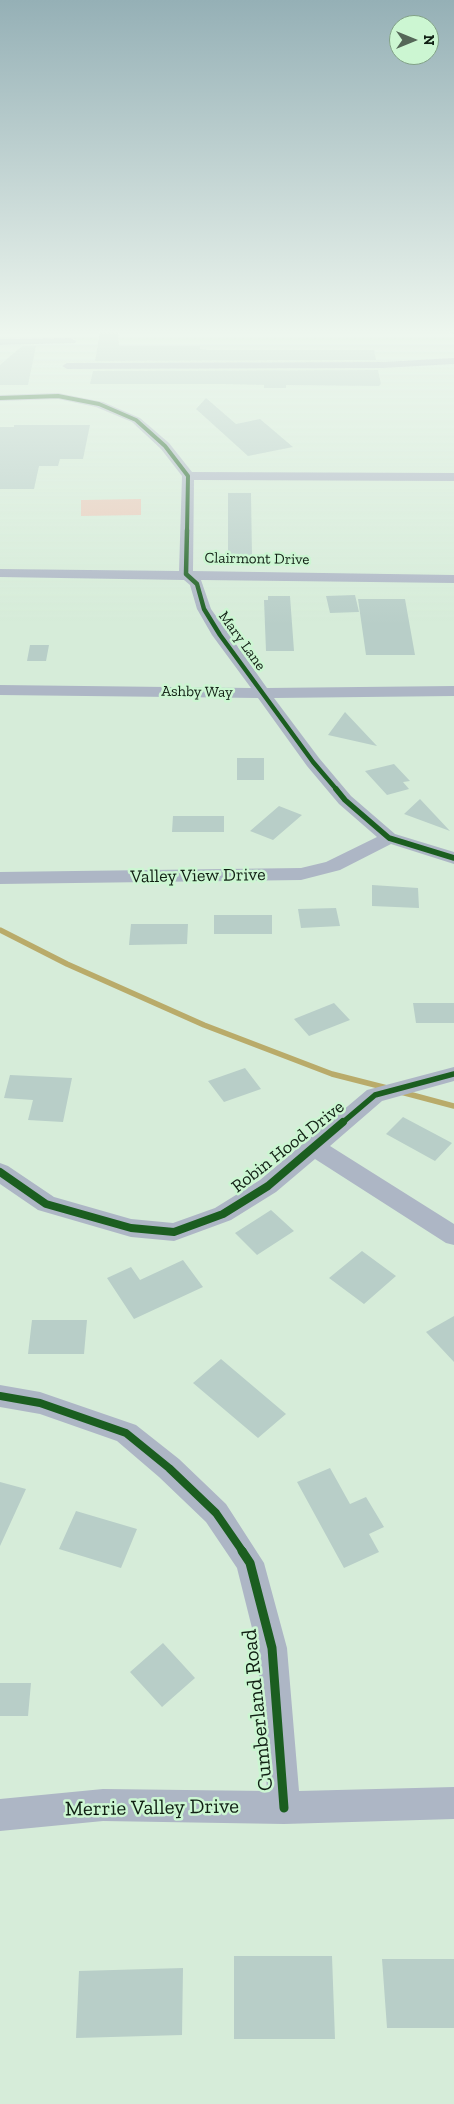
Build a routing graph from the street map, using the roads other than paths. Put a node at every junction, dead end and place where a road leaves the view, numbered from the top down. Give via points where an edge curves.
1 (145, 428) edge
2 (188, 476) junction
3 (454, 477) edge
4 (0, 573) edge
5 (186, 574) junction
6 (454, 579) edge
7 (0, 690) edge
8 (454, 691) edge
9 (264, 692) junction
10 (389, 838) junction
11 (454, 858) edge
12 (0, 878) edge
13 (454, 1074) edge
14 (315, 1148) junction
15 (0, 1172) edge
16 (454, 1236) edge
17 (0, 1396) edge
18 (454, 1803) edge
19 (284, 1808) junction
20 (0, 1815) edge

1 - 2 street via 165,446
2 - 3 street
2 - 5 street
4 - 5 street, Clairmont Drive
5 - 6 street, Clairmont Drive
5 - 9 street, Mary Lane via 197,584 204,609 220,635
7 - 9 street, Ashby Way
8 - 9 street, Ashby Way
9 - 10 street, Mary Lane via 312,762 345,800
10 - 11 street, Mary Lane
10 - 12 street, Valley View Drive via 333,866 301,874
13 - 14 street, Robin Hood Drive via 376,1095
14 - 15 street, Robin Hood Drive via 268,1186 223,1214 174,1232 131,1228 46,1204
14 - 16 street
17 - 19 street, Cumberland Road via 40,1403 126,1434 169,1468 216,1513 250,1563 272,1648
18 - 19 street, Merrie Valley Drive
19 - 20 street, Merrie Valley Drive via 103,1805

